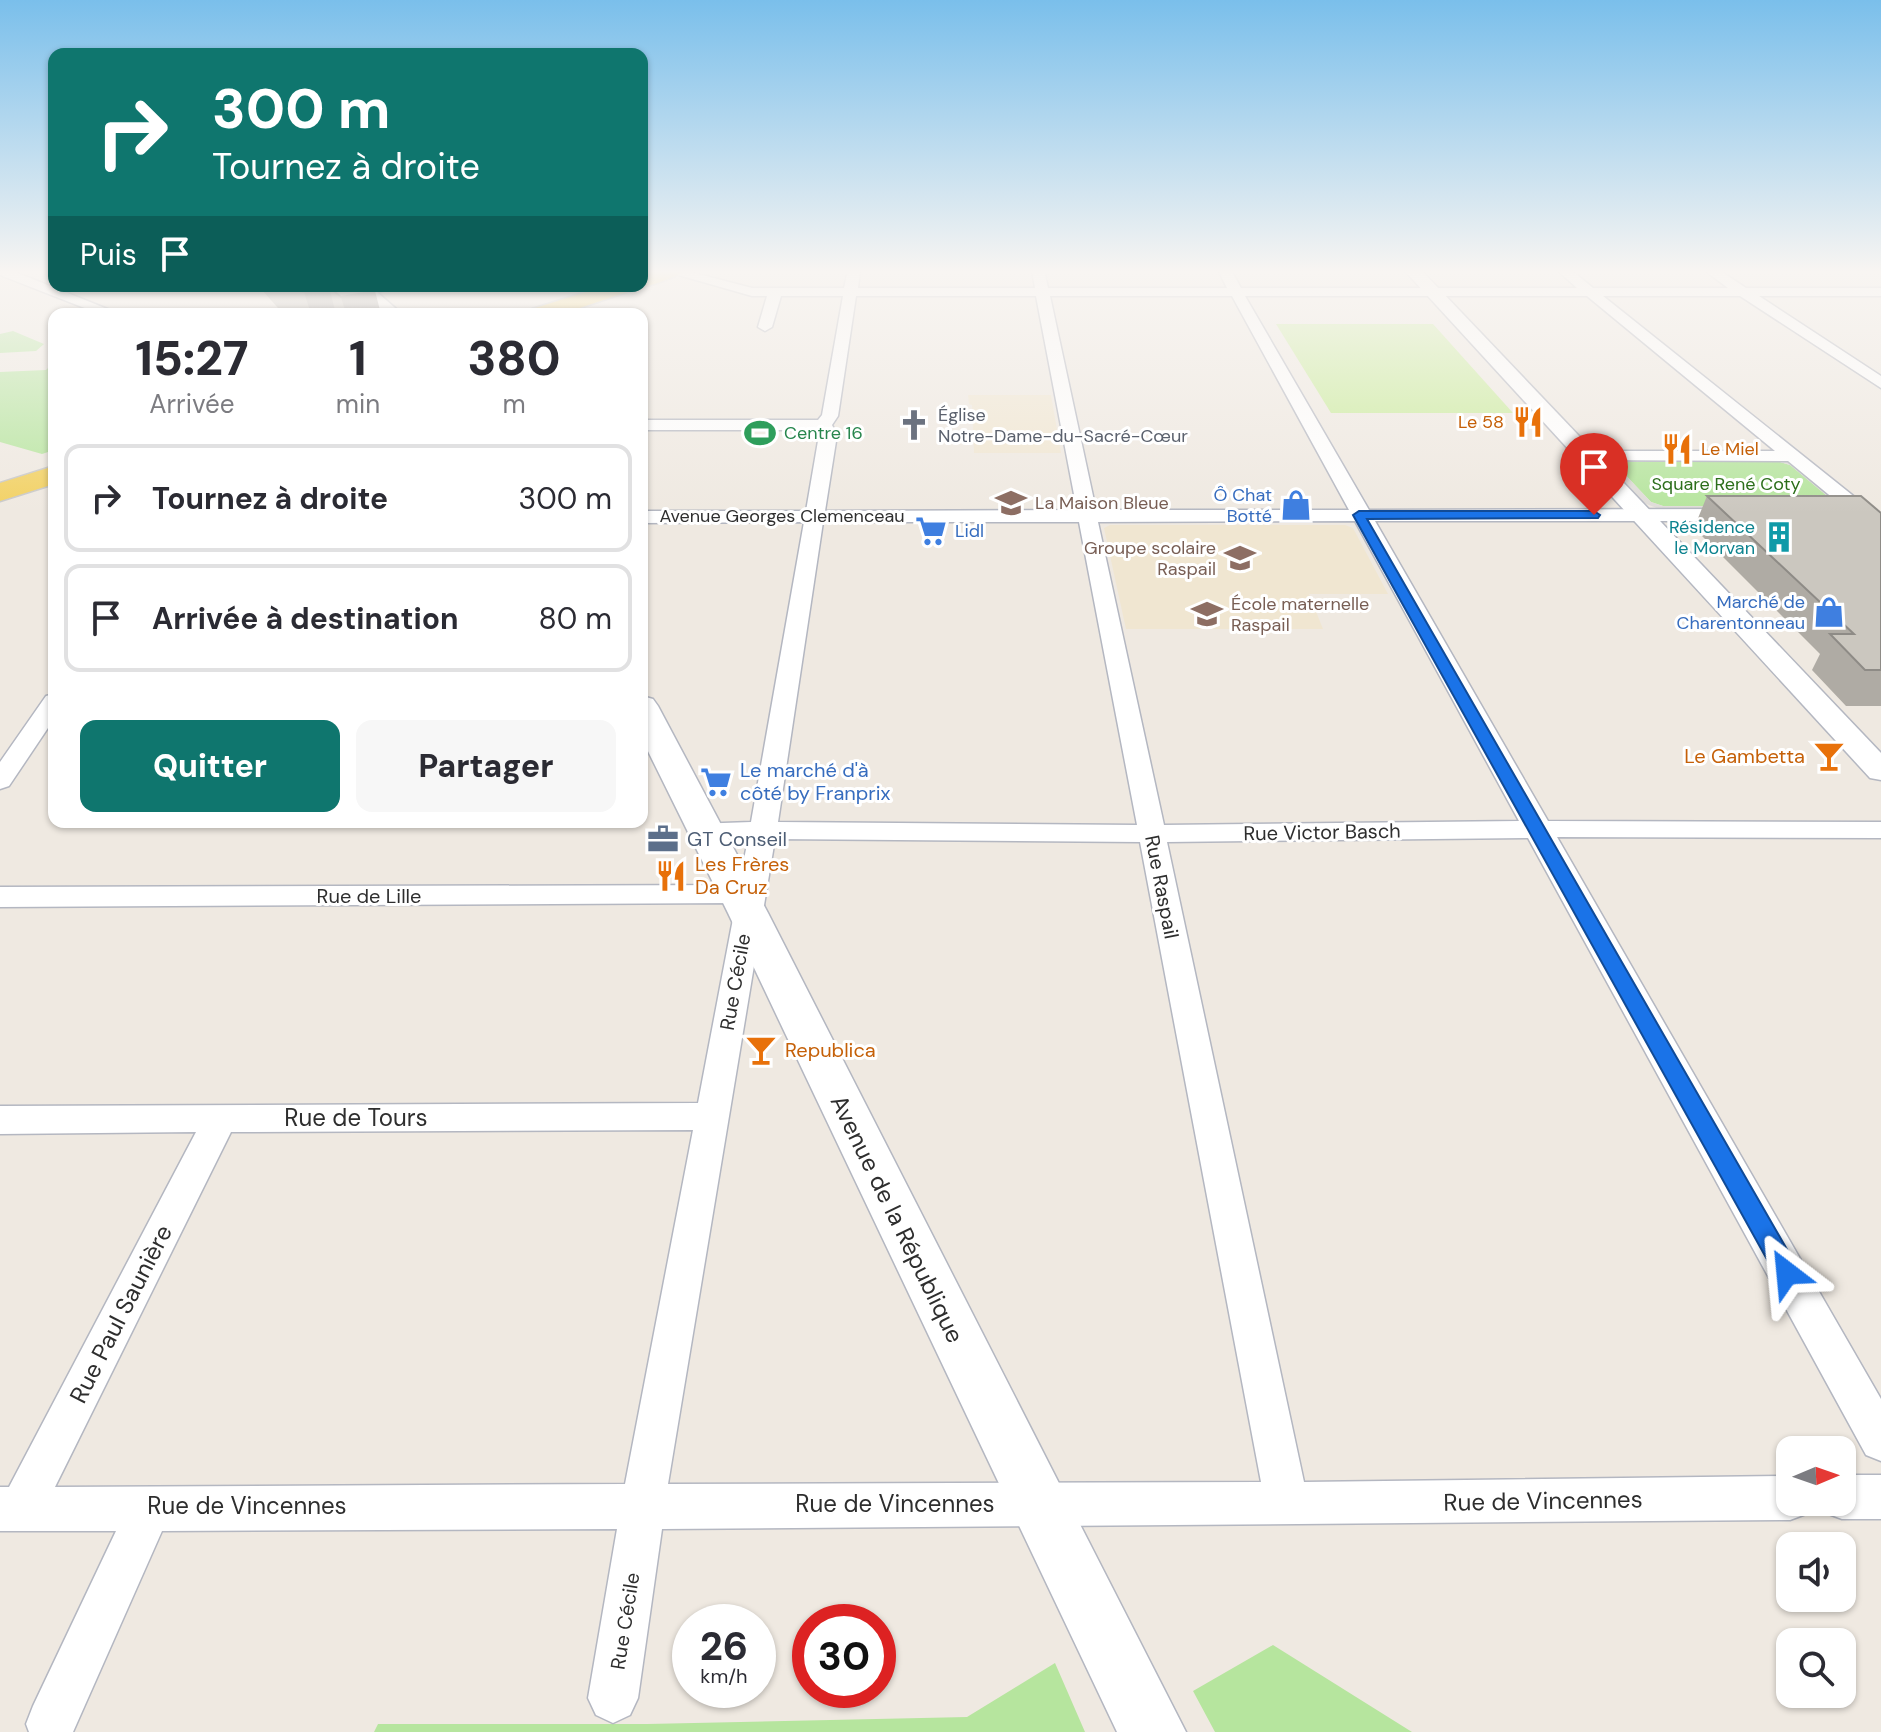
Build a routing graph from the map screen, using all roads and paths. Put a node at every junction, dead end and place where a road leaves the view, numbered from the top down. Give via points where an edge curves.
1 (841, 351) edge
2 (1054, 351) edge
3 (1268, 351) edge
4 (1486, 351) edge
5 (1662, 351) edge
6 (1832, 351) edge
7 (1881, 383) edge
8 (648, 425) edge
9 (823, 425) junction
10 (1584, 456) junction
11 (1791, 456) junction
12 (48, 464) edge
13 (48, 477) edge
14 (0, 480) edge
15 (0, 492) edge
16 (815, 515) junction
17 (1359, 515) junction
18 (1641, 515) junction
19 (1756, 515) edge
20 (1088, 516) junction
21 (1829, 516) edge
22 (648, 517) edge
23 (1876, 520) edge
24 (648, 727) edge
25 (42, 735) edge
26 (1881, 771) edge
27 (0, 781) edge
28 (1538, 829) junction
29 (705, 830) junction
30 (1881, 830) edge
31 (763, 832) junction
32 (1151, 834) junction
33 (0, 897) edge
34 (743, 903) junction
35 (711, 1116) junction
36 (220, 1119) junction
37 (0, 1120) edge
38 (1881, 1440) edge
39 (1856, 1497) edge
40 (1881, 1497) edge
41 (1776, 1498) edge
42 (643, 1504) junction
43 (1038, 1504) junction
44 (1287, 1504) junction
45 (150, 1507) junction
46 (10, 1509) edge
47 (613, 1698) dead end
48 (51, 1724) dead end
49 (1152, 1732) edge

1 - 9 street, Rue Cécile via 830,416
2 - 20 street, Rue Raspail
3 - 17 street
4 - 10 street
5 - 11 street
6 - 7 street
8 - 9 street
9 - 16 street, Rue Cécile via 828,435
10 - 11 street
10 - 18 street
11 - 23 street
12 - 14 main road
13 - 15 main road
16 - 20 street, Avenue Georges Clemenceau
16 - 22 street, Avenue Georges Clemenceau
16 - 31 street, Rue Cécile
17 - 18 street, Avenue Georges Clemenceau
17 - 20 street, Avenue Georges Clemenceau
17 - 28 street
18 - 19 street, Avenue Georges Clemenceau
18 - 26 street
20 - 32 street, Rue Raspail
21 - 23 street
24 - 29 main road, Avenue de la République
25 - 27 street
28 - 30 street, Rue Victor Basch
28 - 32 street, Rue Victor Basch
28 - 38 street
29 - 31 street, Rue Victor Basch
29 - 34 main road, Avenue de la République
31 - 32 street, Rue Victor Basch
31 - 34 street, Rue Cécile
32 - 44 street, Rue Raspail
33 - 34 street, Rue de Lille
34 - 35 street, Rue Cécile
34 - 43 main road, Avenue de la République
35 - 36 street, Rue de Tours
35 - 42 street, Rue Cécile
36 - 37 street, Rue de Tours
36 - 46 street, Rue Paul Saunière
39 - 40 street
41 - 44 street, Rue de Vincennes
42 - 43 street, Rue de Vincennes
42 - 45 street, Rue de Vincennes
42 - 47 street, Rue Cécile
43 - 44 street, Rue de Vincennes
43 - 49 main road, Avenue de la République
45 - 46 street, Rue de Vincennes
45 - 48 street

